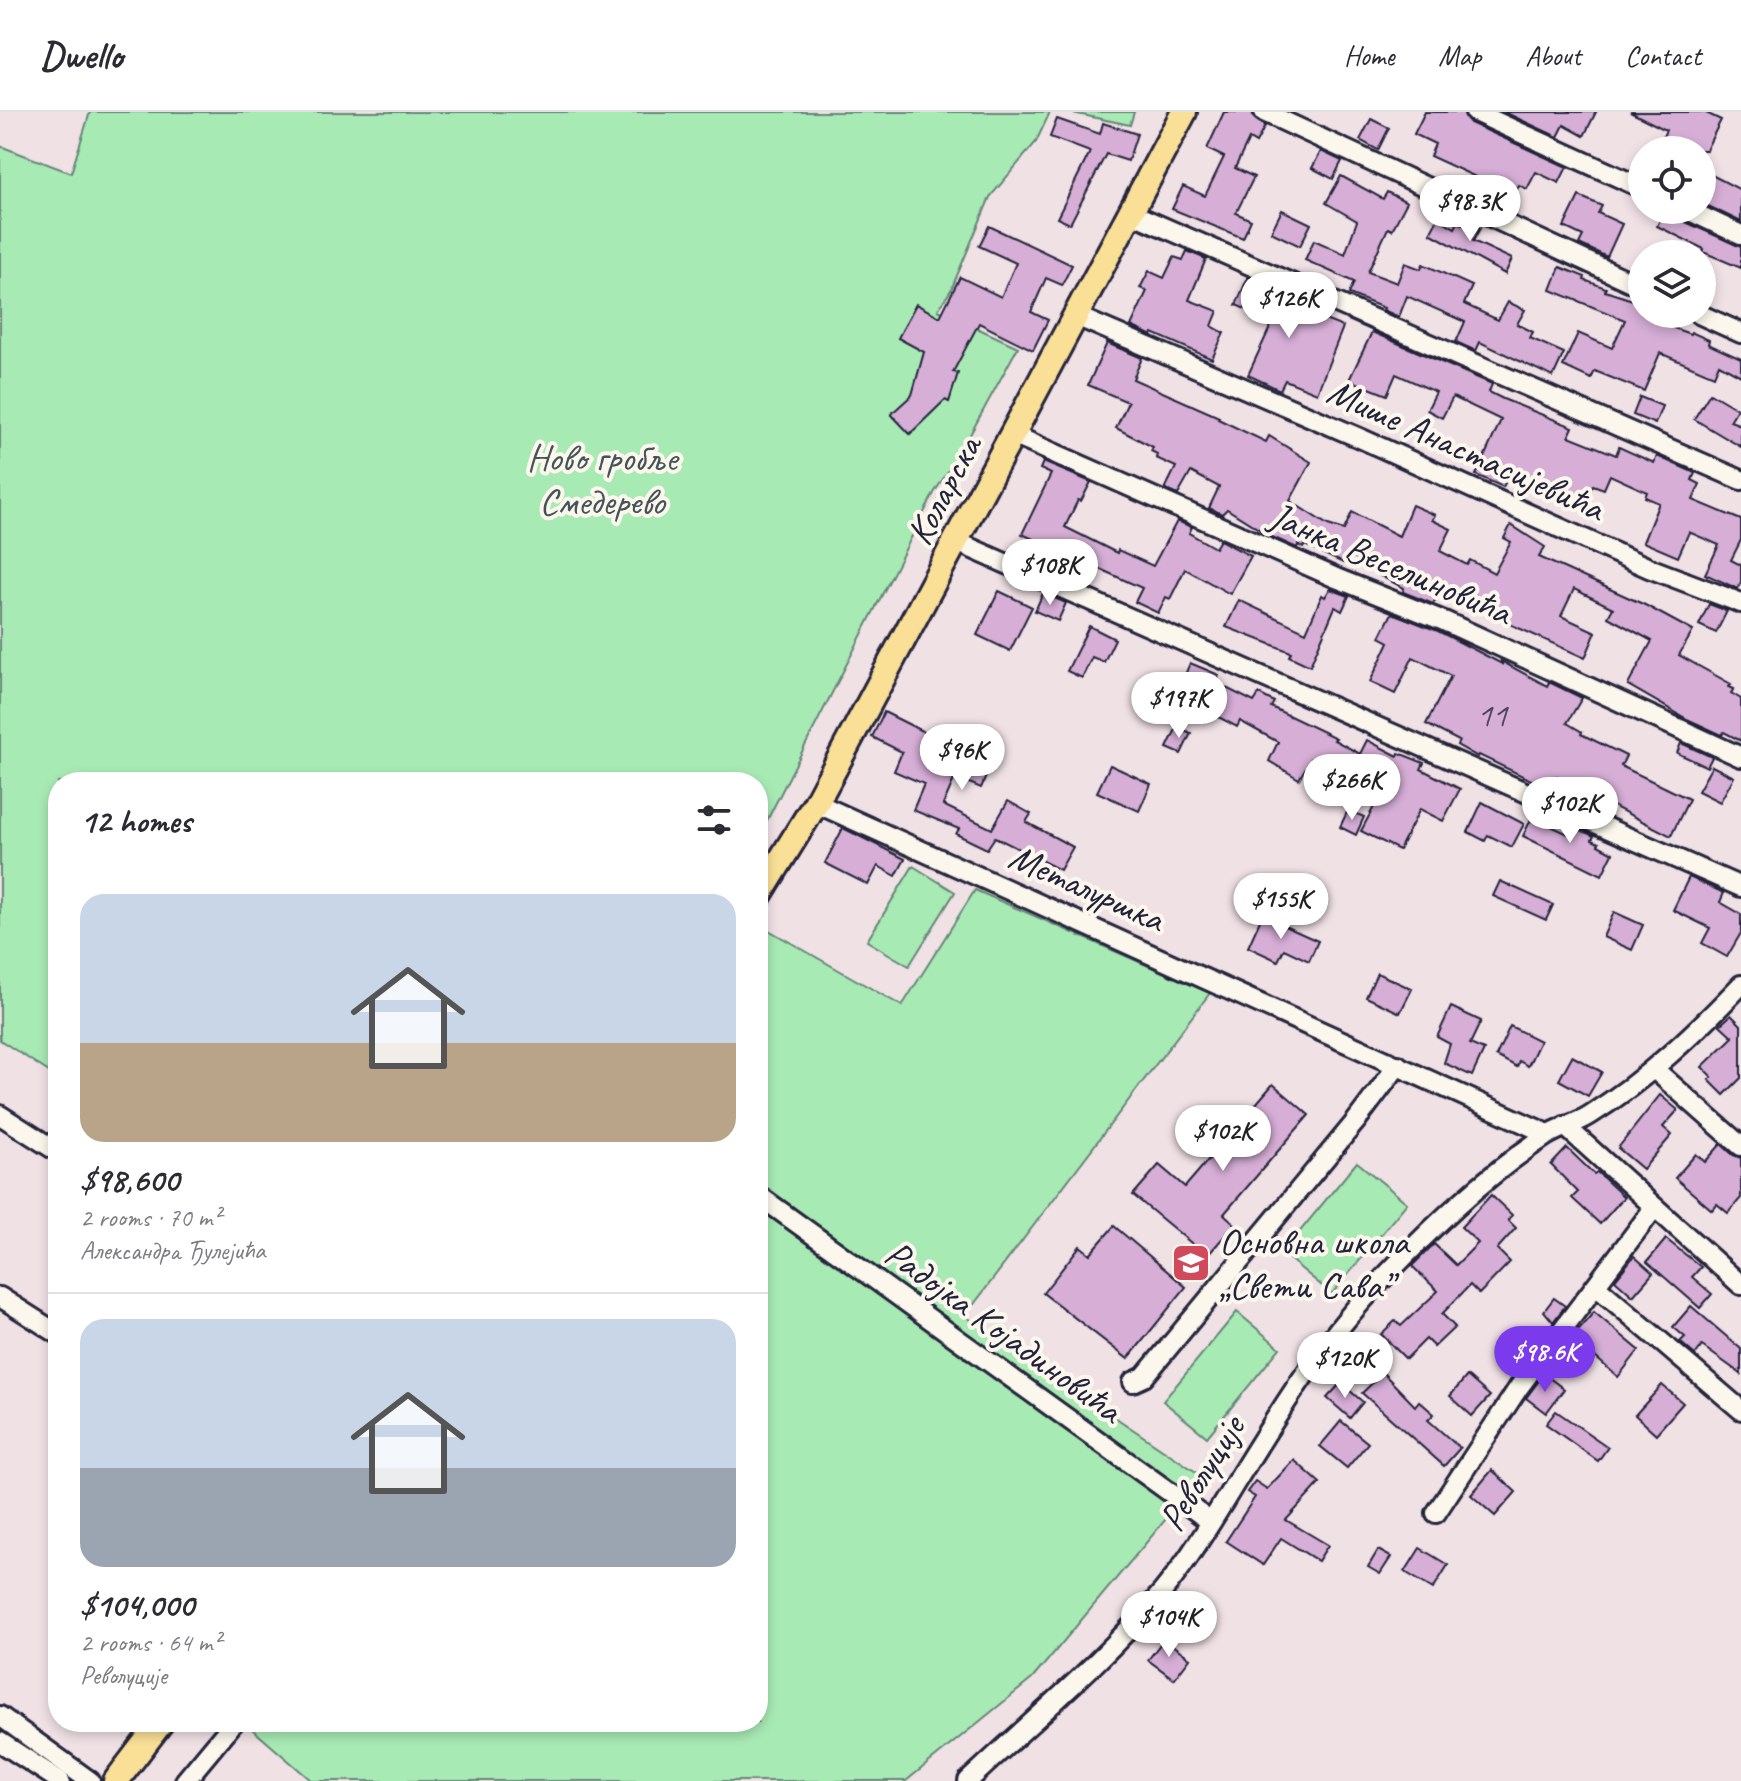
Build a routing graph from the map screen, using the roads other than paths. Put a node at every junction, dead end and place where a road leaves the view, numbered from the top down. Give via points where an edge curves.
1 (1184, 112) edge
2 (1264, 112) edge
3 (1475, 112) edge
4 (1628, 182) edge
5 (1131, 213) junction
6 (1716, 223) edge
7 (1741, 235) edge
8 (1628, 281) edge
9 (1076, 316) junction
10 (1716, 322) edge
11 (1741, 333) edge
12 (1013, 435) junction
13 (1741, 480) edge
14 (957, 542) junction
15 (1741, 603) edge
16 (1741, 757) edge
17 (816, 803) junction
18 (768, 881) edge
19 (1741, 887) edge
20 (1741, 985) edge
21 (1398, 1065) junction
22 (1654, 1069) junction
23 (0, 1115) edge
24 (1557, 1130) junction
25 (48, 1146) edge
26 (1741, 1146) edge
27 (768, 1202) edge
28 (1654, 1208) junction
29 (1741, 1285) edge
30 (1596, 1286) junction
31 (0, 1297) edge
32 (48, 1328) edge
33 (1133, 1382) dead end
34 (1741, 1410) edge
35 (1436, 1513) dead end
36 (1211, 1522) junction
37 (0, 1716) edge
38 (153, 1732) edge
39 (226, 1732) edge
40 (0, 1742) edge
41 (60, 1781) edge
42 (90, 1781) edge
43 (116, 1781) edge
44 (185, 1781) edge
45 (968, 1781) edge

1 - 5 main road, Коларска
2 - 8 street
3 - 4 street
5 - 9 main road, Коларска
5 - 13 street
6 - 7 street
9 - 12 main road, Коларска
9 - 15 street, Мише Анастасијевића via 1649,568
10 - 11 street
12 - 14 main road, Коларска
12 - 16 street, Јанка Веселиновића via 1444,621
14 - 17 main road, Коларска
14 - 19 street
17 - 18 main road, Коларска
17 - 21 street, Металуршка
20 - 22 street, Револуције
21 - 24 street, Металуршка
21 - 33 street via 1144,1377
22 - 24 street, Револуције via 1591,1115
22 - 26 street
23 - 25 street
24 - 28 street, Металуршка via 1613,1168
24 - 36 street, Револуције via 1437,1225 1346,1320
27 - 36 street, Радојка Којадиновића
28 - 29 street, Металуршка
28 - 30 street
30 - 34 street
30 - 35 street via 1519,1387
31 - 32 street
36 - 45 street, Револуције via 1154,1601
37 - 42 street
38 - 43 main road
39 - 44 street
40 - 41 street

